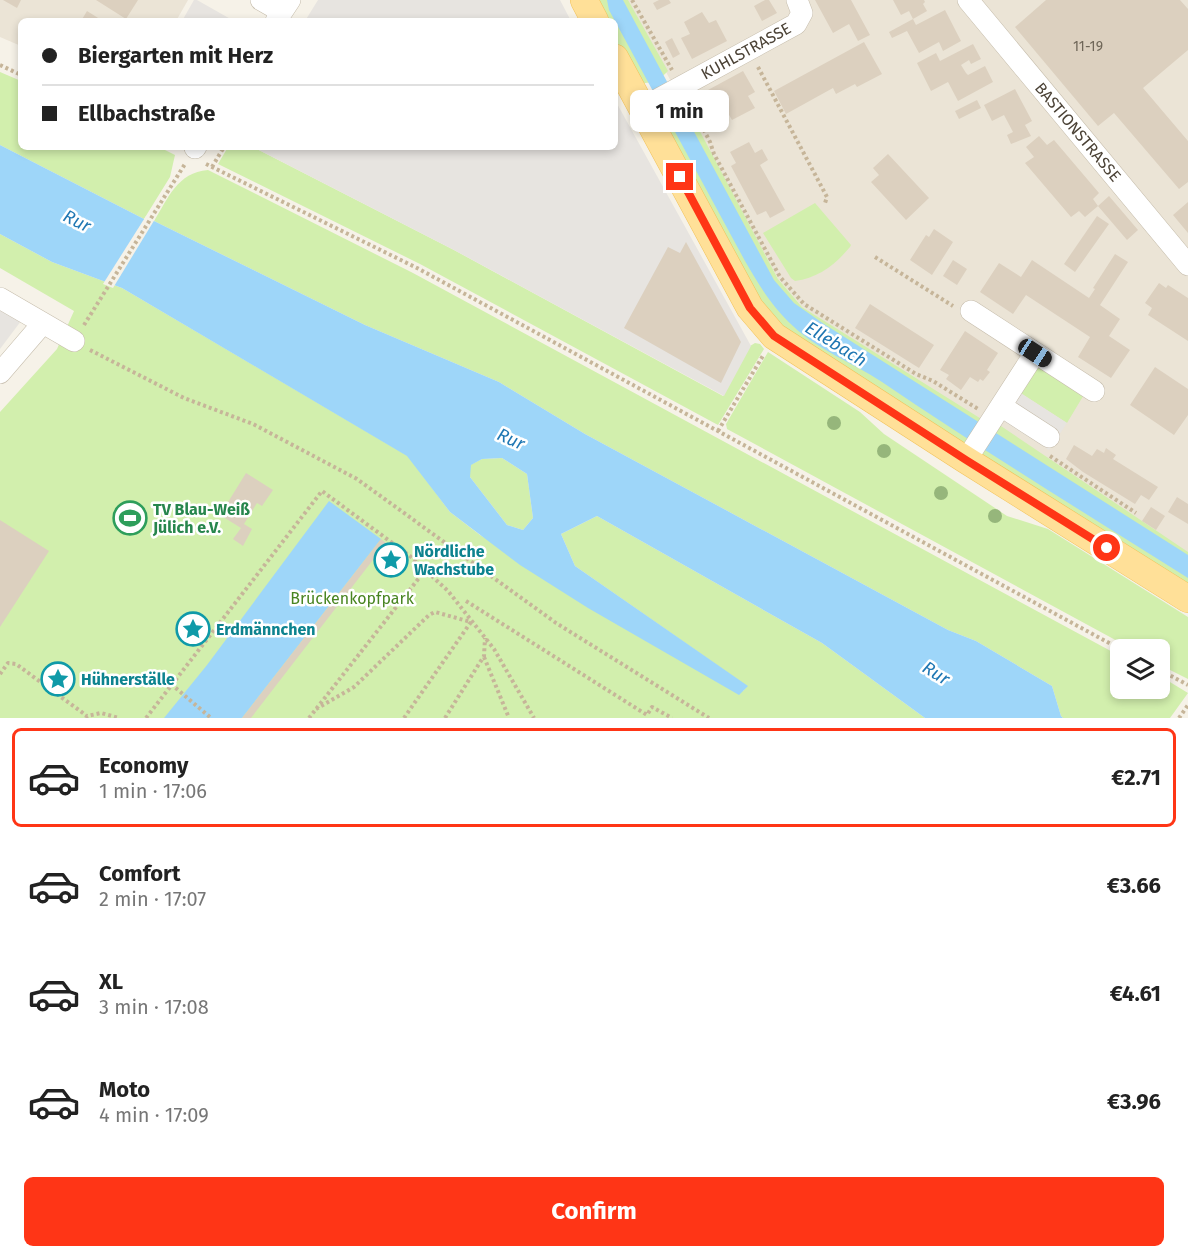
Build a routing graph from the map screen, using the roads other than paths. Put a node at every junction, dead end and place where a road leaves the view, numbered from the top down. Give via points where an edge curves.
1 (261, 0) edge
2 (584, 0) edge
3 (797, 0) edge
4 (968, 0) edge
5 (283, 11) edge
6 (593, 18) edge
7 (618, 59) edge
8 (665, 96) junction
9 (1188, 265) edge
10 (0, 298) edge
11 (971, 311) road end
12 (44, 323) junction
13 (74, 341) road end
14 (1035, 353) junction
15 (0, 374) edge
16 (1094, 391) dead end
17 (995, 416) junction
18 (1045, 443) road end
19 (969, 455) junction
20 (1188, 599) edge

1 - 5 street
2 - 6 main road
3 - 8 street, KUHLSTRASSE via 802,13 796,24
4 - 9 street, BASTIONSTRASSE
7 - 8 main road
8 - 19 main road via 750,308 774,336
10 - 12 street
11 - 14 street
12 - 13 street
12 - 15 street
14 - 16 street
14 - 17 street
17 - 18 street
17 - 19 street
19 - 20 main road

